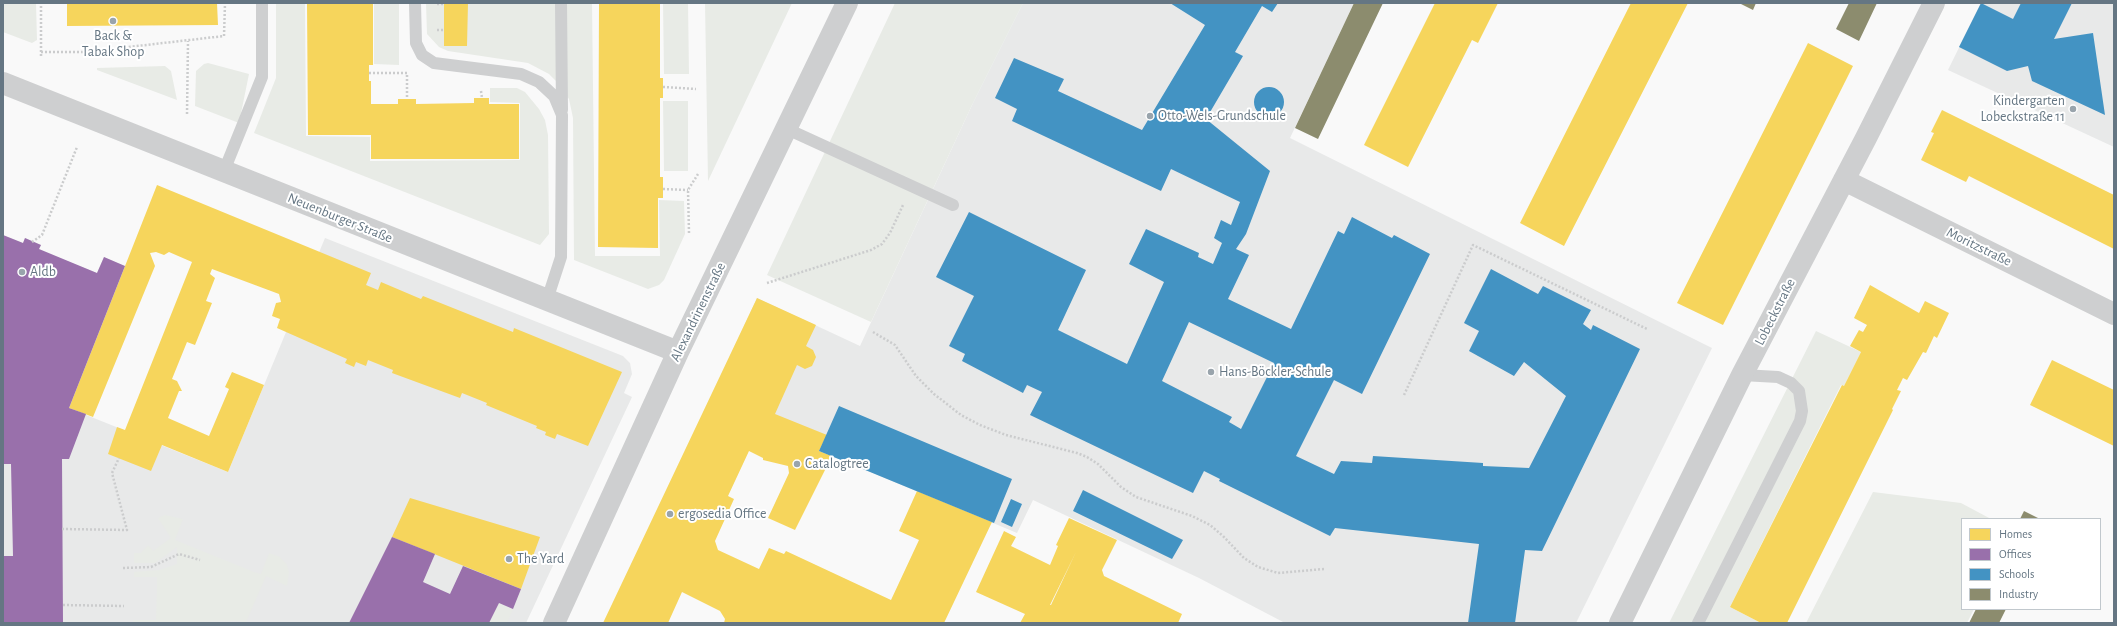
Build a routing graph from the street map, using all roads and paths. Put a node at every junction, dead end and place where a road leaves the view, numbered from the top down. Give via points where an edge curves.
1 (41, 3) edge
2 (225, 3) edge
3 (262, 3) edge
4 (415, 3) edge
5 (561, 3) edge
6 (847, 3) edge
7 (1934, 3) edge
8 (188, 41) junction
9 (41, 52) junction
10 (41, 56) dead end
11 (369, 72) dead end
12 (3, 82) edge
13 (663, 87) dead end
14 (696, 89) dead end
15 (407, 99) dead end
16 (187, 114) dead end
17 (562, 115) junction
18 (787, 129) junction
19 (77, 147) dead end
20 (224, 171) junction
21 (698, 174) dead end
22 (1844, 180) junction
23 (912, 187) junction
24 (663, 189) dead end
25 (688, 190) junction
26 (953, 205) dead end
27 (690, 233) dead end
28 (32, 242) dead end
29 (768, 283) dead end
30 (547, 300) junction
31 (2114, 314) edge
32 (1647, 328) dead end
33 (873, 332) dead end
34 (678, 352) junction
35 (1742, 375) junction
36 (1404, 395) dead end
37 (119, 458) dead end
38 (62, 529) dead end
39 (200, 560) dead end
40 (123, 568) dead end
41 (1324, 569) dead end
42 (63, 605) dead end
43 (124, 606) dead end
44 (554, 623) edge
45 (1620, 623) edge
46 (1698, 623) edge

1 - 9 path
2 - 8 path via 224,36
3 - 20 lane via 262,77
4 - 17 lane via 416,43 422,55 434,63 521,74 538,82 554,96
5 - 17 lane
6 - 18 street, Alexandrinenstraße
7 - 22 street, Lobeckstraße
8 - 9 path via 85,52
8 - 16 path
9 - 10 path
11 - 15 path via 407,72
12 - 20 street, Neuenburger Straße
13 - 14 path
17 - 30 lane via 561,256
18 - 23 lane
18 - 34 street, Alexandrinenstraße
19 - 28 path via 42,235
20 - 30 street, Neuenburger Straße
21 - 25 path
22 - 31 street, Moritzstraße
22 - 35 street, Lobeckstraße
23 - 26 lane
23 - 29 path via 882,244 871,250
24 - 25 path
25 - 27 path
30 - 34 street, Neuenburger Straße
32 - 36 path via 1474,245
33 - 41 path via 895,345 916,376 934,394 974,422 1006,436 1087,457 1136,497 1192,516 1210,525 1244,558 1258,567 1278,573
34 - 44 street, Alexandrinenstraße
35 - 45 street, Lobeckstraße
35 - 46 lane via 1778,377 1791,383 1799,391 1802,411 1800,421
37 - 38 path via 112,473 127,530
39 - 40 path via 179,554 152,567
42 - 43 path

